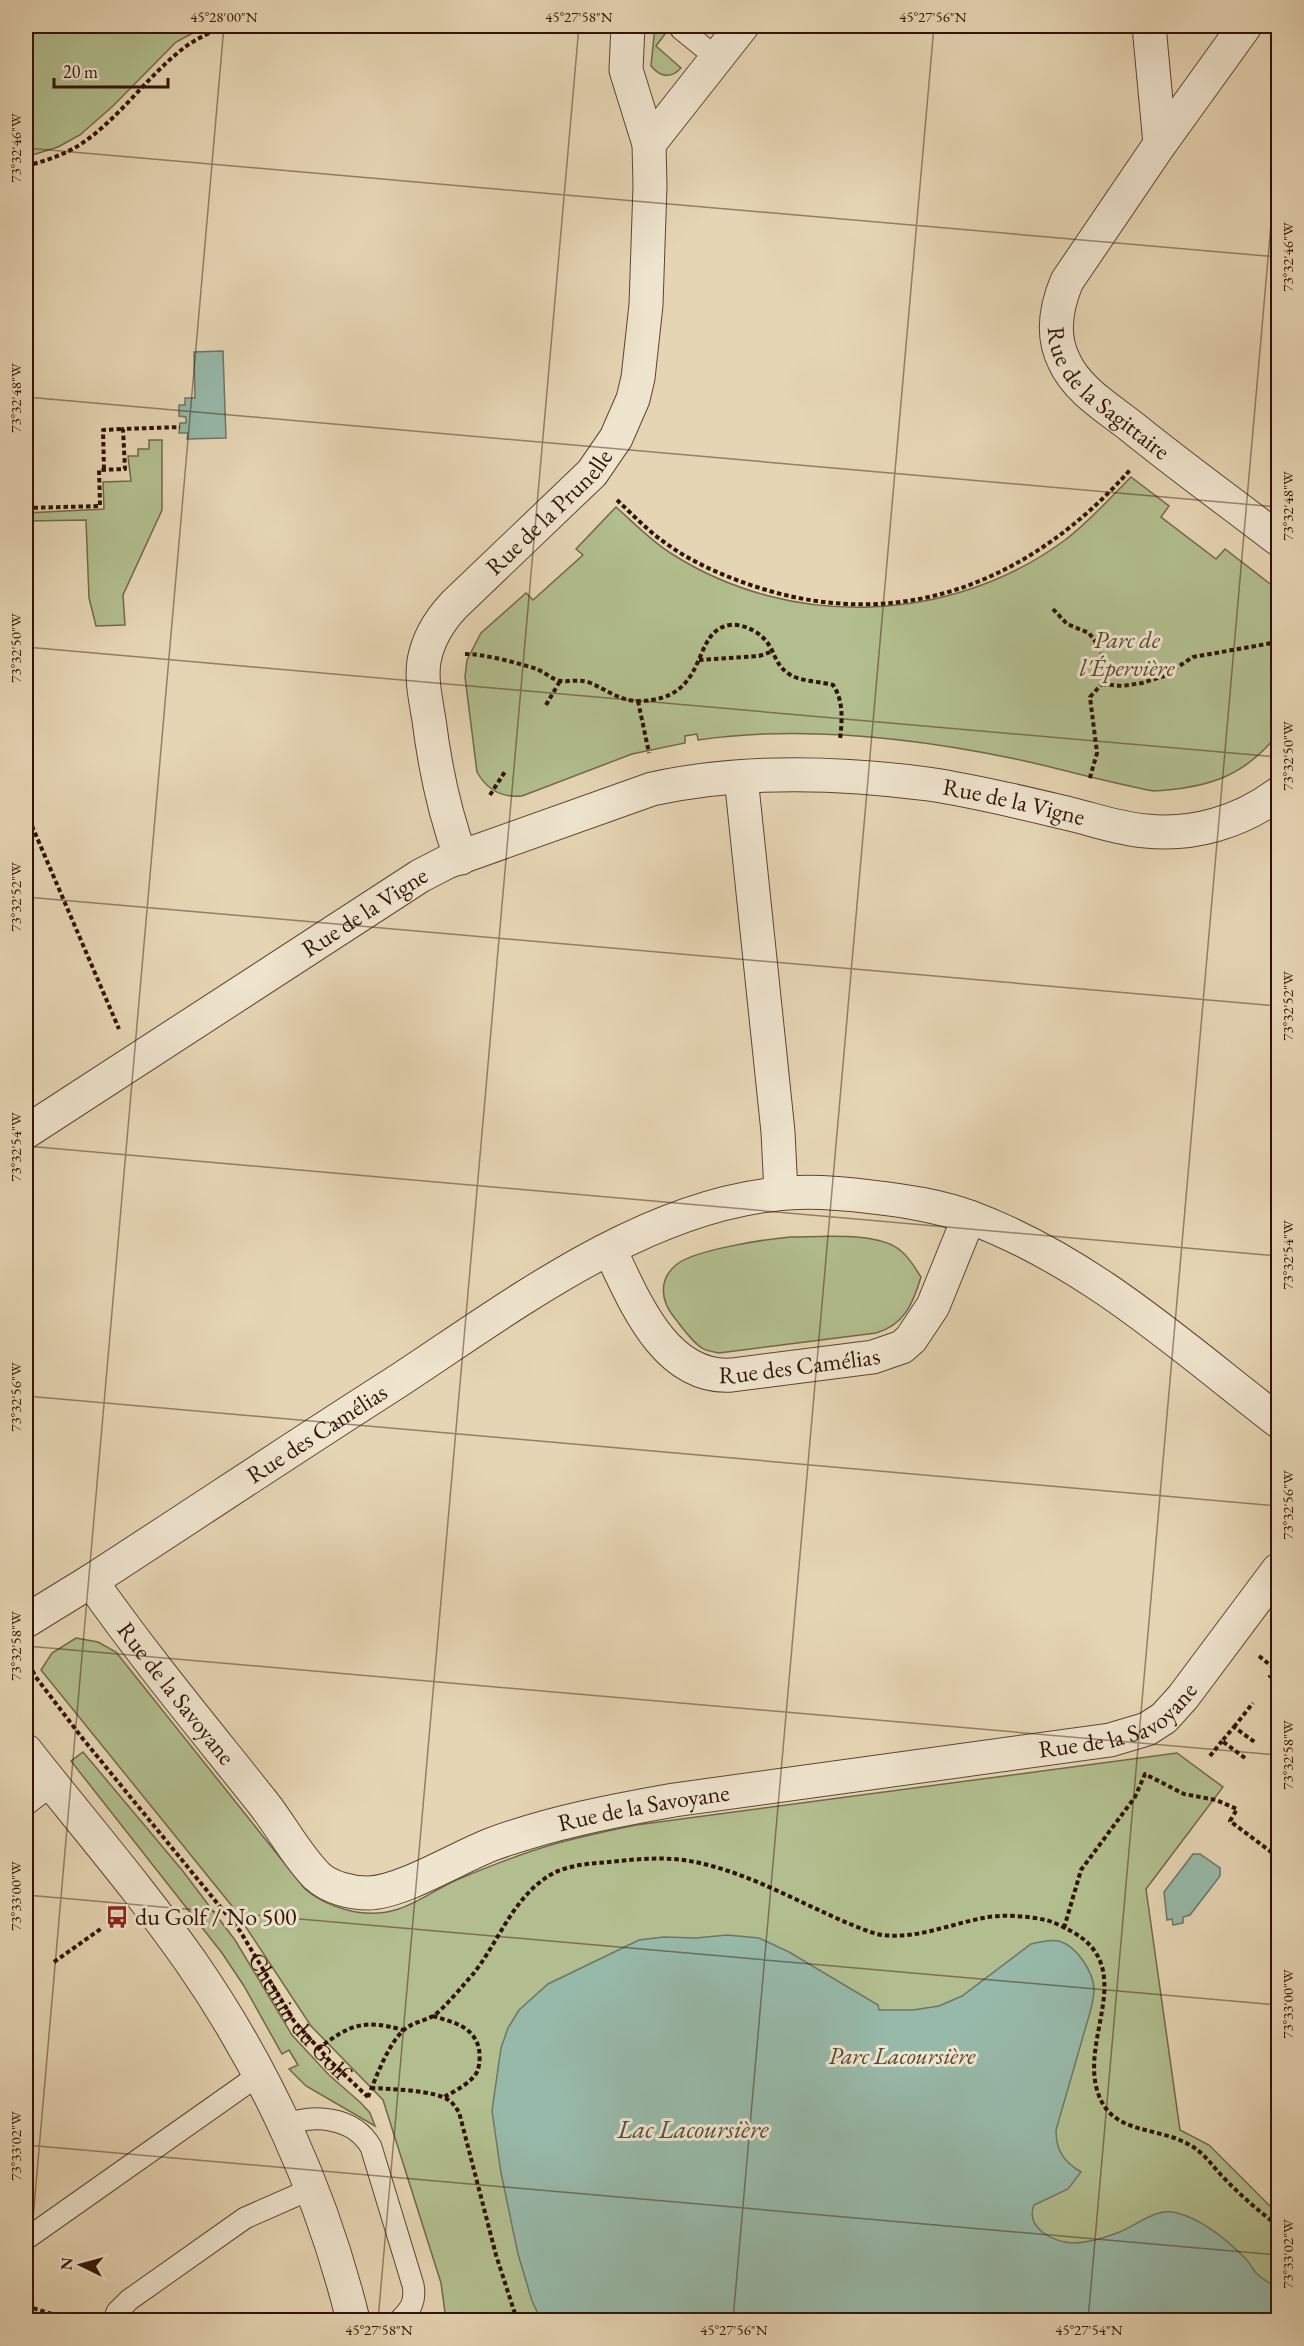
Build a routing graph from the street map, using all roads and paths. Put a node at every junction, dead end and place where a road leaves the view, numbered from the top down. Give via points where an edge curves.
1 (225, 26) edge
2 (628, 26) edge
3 (742, 26) edge
4 (1149, 26) edge
5 (1245, 26) edge
6 (681, 29) dead end
7 (718, 58) junction
8 (649, 144) junction
9 (1160, 144) junction
10 (26, 166) edge
11 (180, 427) dead end
12 (123, 429) junction
13 (104, 469) junction
14 (1131, 469) dead end
15 (616, 499) dead end
16 (26, 508) edge
17 (1278, 539) edge
18 (1053, 609) dead end
19 (1278, 642) edge
20 (773, 651) junction
21 (464, 654) dead end
22 (699, 660) junction
23 (560, 681) junction
24 (1102, 684) junction
25 (1089, 688) dead end
26 (1094, 692) junction
27 (638, 701) junction
28 (546, 705) dead end
29 (840, 741) dead end
30 (649, 754) dead end
31 (506, 770) dead end
32 (741, 777) junction
33 (1088, 784) dead end
34 (490, 795) dead end
35 (1278, 795) edge
36 (26, 812) edge
37 (461, 858) junction
38 (119, 1029) dead end
39 (26, 1132) edge
40 (781, 1193) junction
41 (969, 1217) junction
42 (610, 1250) junction
43 (1278, 1421) edge
44 (1278, 1570) edge
45 (91, 1581) junction
46 (26, 1621) edge
47 (1253, 1651) dead end
48 (26, 1656) edge
49 (1278, 1664) edge
50 (1275, 1668) junction
51 (1278, 1683) edge
52 (1252, 1703) dead end
53 (1234, 1727) junction
54 (1222, 1741) junction
55 (1256, 1743) dead end
56 (26, 1751) edge
57 (1210, 1756) dead end
58 (1245, 1758) dead end
59 (52, 1785) junction
60 (26, 1805) edge
61 (1278, 1857) edge
62 (102, 1928) dead end
63 (1064, 1928) junction
64 (54, 1962) dead end
65 (433, 2016) junction
66 (403, 2030) junction
67 (318, 2049) junction
68 (260, 2074) junction
69 (371, 2088) junction
70 (368, 2097) junction
71 (443, 2097) junction
72 (374, 2104) dead end
73 (284, 2126) junction
74 (311, 2189) junction
75 (1278, 2226) edge
76 (26, 2239) edge
77 (26, 2306) edge
78 (72, 2320) edge
79 (114, 2320) edge
80 (353, 2320) edge
81 (400, 2320) edge
82 (517, 2320) edge

1 - 10 path via 187,45 171,58 82,143 66,153
2 - 8 street, Rue de la Prunelle via 626,70
3 - 7 street
4 - 9 street
5 - 9 street, Rue de la Sagittaire
6 - 7 lane
7 - 8 street
8 - 37 street, Rue de la Prunelle via 646,305 638,378 625,418 592,473 445,615 427,650 424,689 436,770 446,817
9 - 17 street, Rue de la Sagittaire via 1067,281 1056,321 1059,348 1071,373 1089,393
11 - 12 path
12 - 13 path via 103,430
12 - 13 path via 125,469
13 - 16 path via 99,470 100,506
14 - 15 path via 1077,523 1030,556 962,589 917,600 879,603 799,599 731,579 664,542
18 - 24 path via 1067,624 1089,633 1096,641 1103,660
19 - 24 path via 1193,657 1164,676 1142,683
20 - 22 path via 759,656
20 - 22 path via 758,632 731,624 719,628 708,639
20 - 29 path via 790,675 833,685 839,693
21 - 23 path via 533,668
22 - 27 path via 683,687 668,696
23 - 27 path via 580,680 622,699
23 - 28 path
24 - 26 path
25 - 26 path
26 - 33 path via 1090,704 1098,753
27 - 30 path
31 - 34 path
32 - 35 street, Rue de la Vigne via 833,775 930,784 1126,828 1163,832 1218,825
32 - 37 street, Rue de la Vigne via 652,789
32 - 40 street
36 - 38 path
37 - 39 street, Rue de la Vigne via 412,880
40 - 41 street, Rue des Camélias via 884,1198
40 - 42 street, Rue des Camélias via 688,1215
41 - 42 street, Rue des Camélias via 933,1306 902,1347 873,1357 732,1375 702,1373 675,1356 648,1322
41 - 43 street, Rue des Camélias via 1048,1251 1089,1276
42 - 45 street, Rue des Camélias via 548,1283
44 - 45 street, Rue de la Savoyane via 1183,1697 1164,1718 1147,1729 1110,1740 620,1810 528,1832 406,1883 369,1893 350,1892 318,1877
45 - 46 street, Rue des Camélias
47 - 50 path
48 - 67 path, Chemin du Golf via 35,1676 83,1739 240,1931 294,2021
49 - 50 path
50 - 51 path via 1270,1676
52 - 53 path
53 - 54 path
53 - 55 path
54 - 57 path
54 - 58 path
56 - 59 street
59 - 60 lane
59 - 68 street via 191,1963
61 - 63 path via 1230,1821 1237,1809 1184,1794 1145,1774 1135,1797 1081,1869
62 - 64 path
63 - 65 path via 1047,1920 986,1917 893,1937 862,1929 723,1869 694,1862 664,1858 580,1865 560,1869 531,1890 473,1973
63 - 75 path via 1084,1939 1098,1955 1104,1974 1094,2071 1097,2092 1105,2108 1115,2119 1189,2144
65 - 66 path
65 - 71 path via 468,2030 477,2041 480,2056 477,2072
66 - 67 path via 380,2023 364,2024 337,2035
66 - 69 path
67 - 70 path, Chemin du Golf
68 - 73 street
68 - 76 lane
69 - 70 path
69 - 71 path
70 - 72 path, Chemin du Golf
71 - 82 path via 459,2112
73 - 74 street
73 - 81 lane via 297,2120 328,2119 365,2136 415,2294
74 - 79 lane via 264,2208 224,2231 129,2300
74 - 80 street
77 - 78 path

